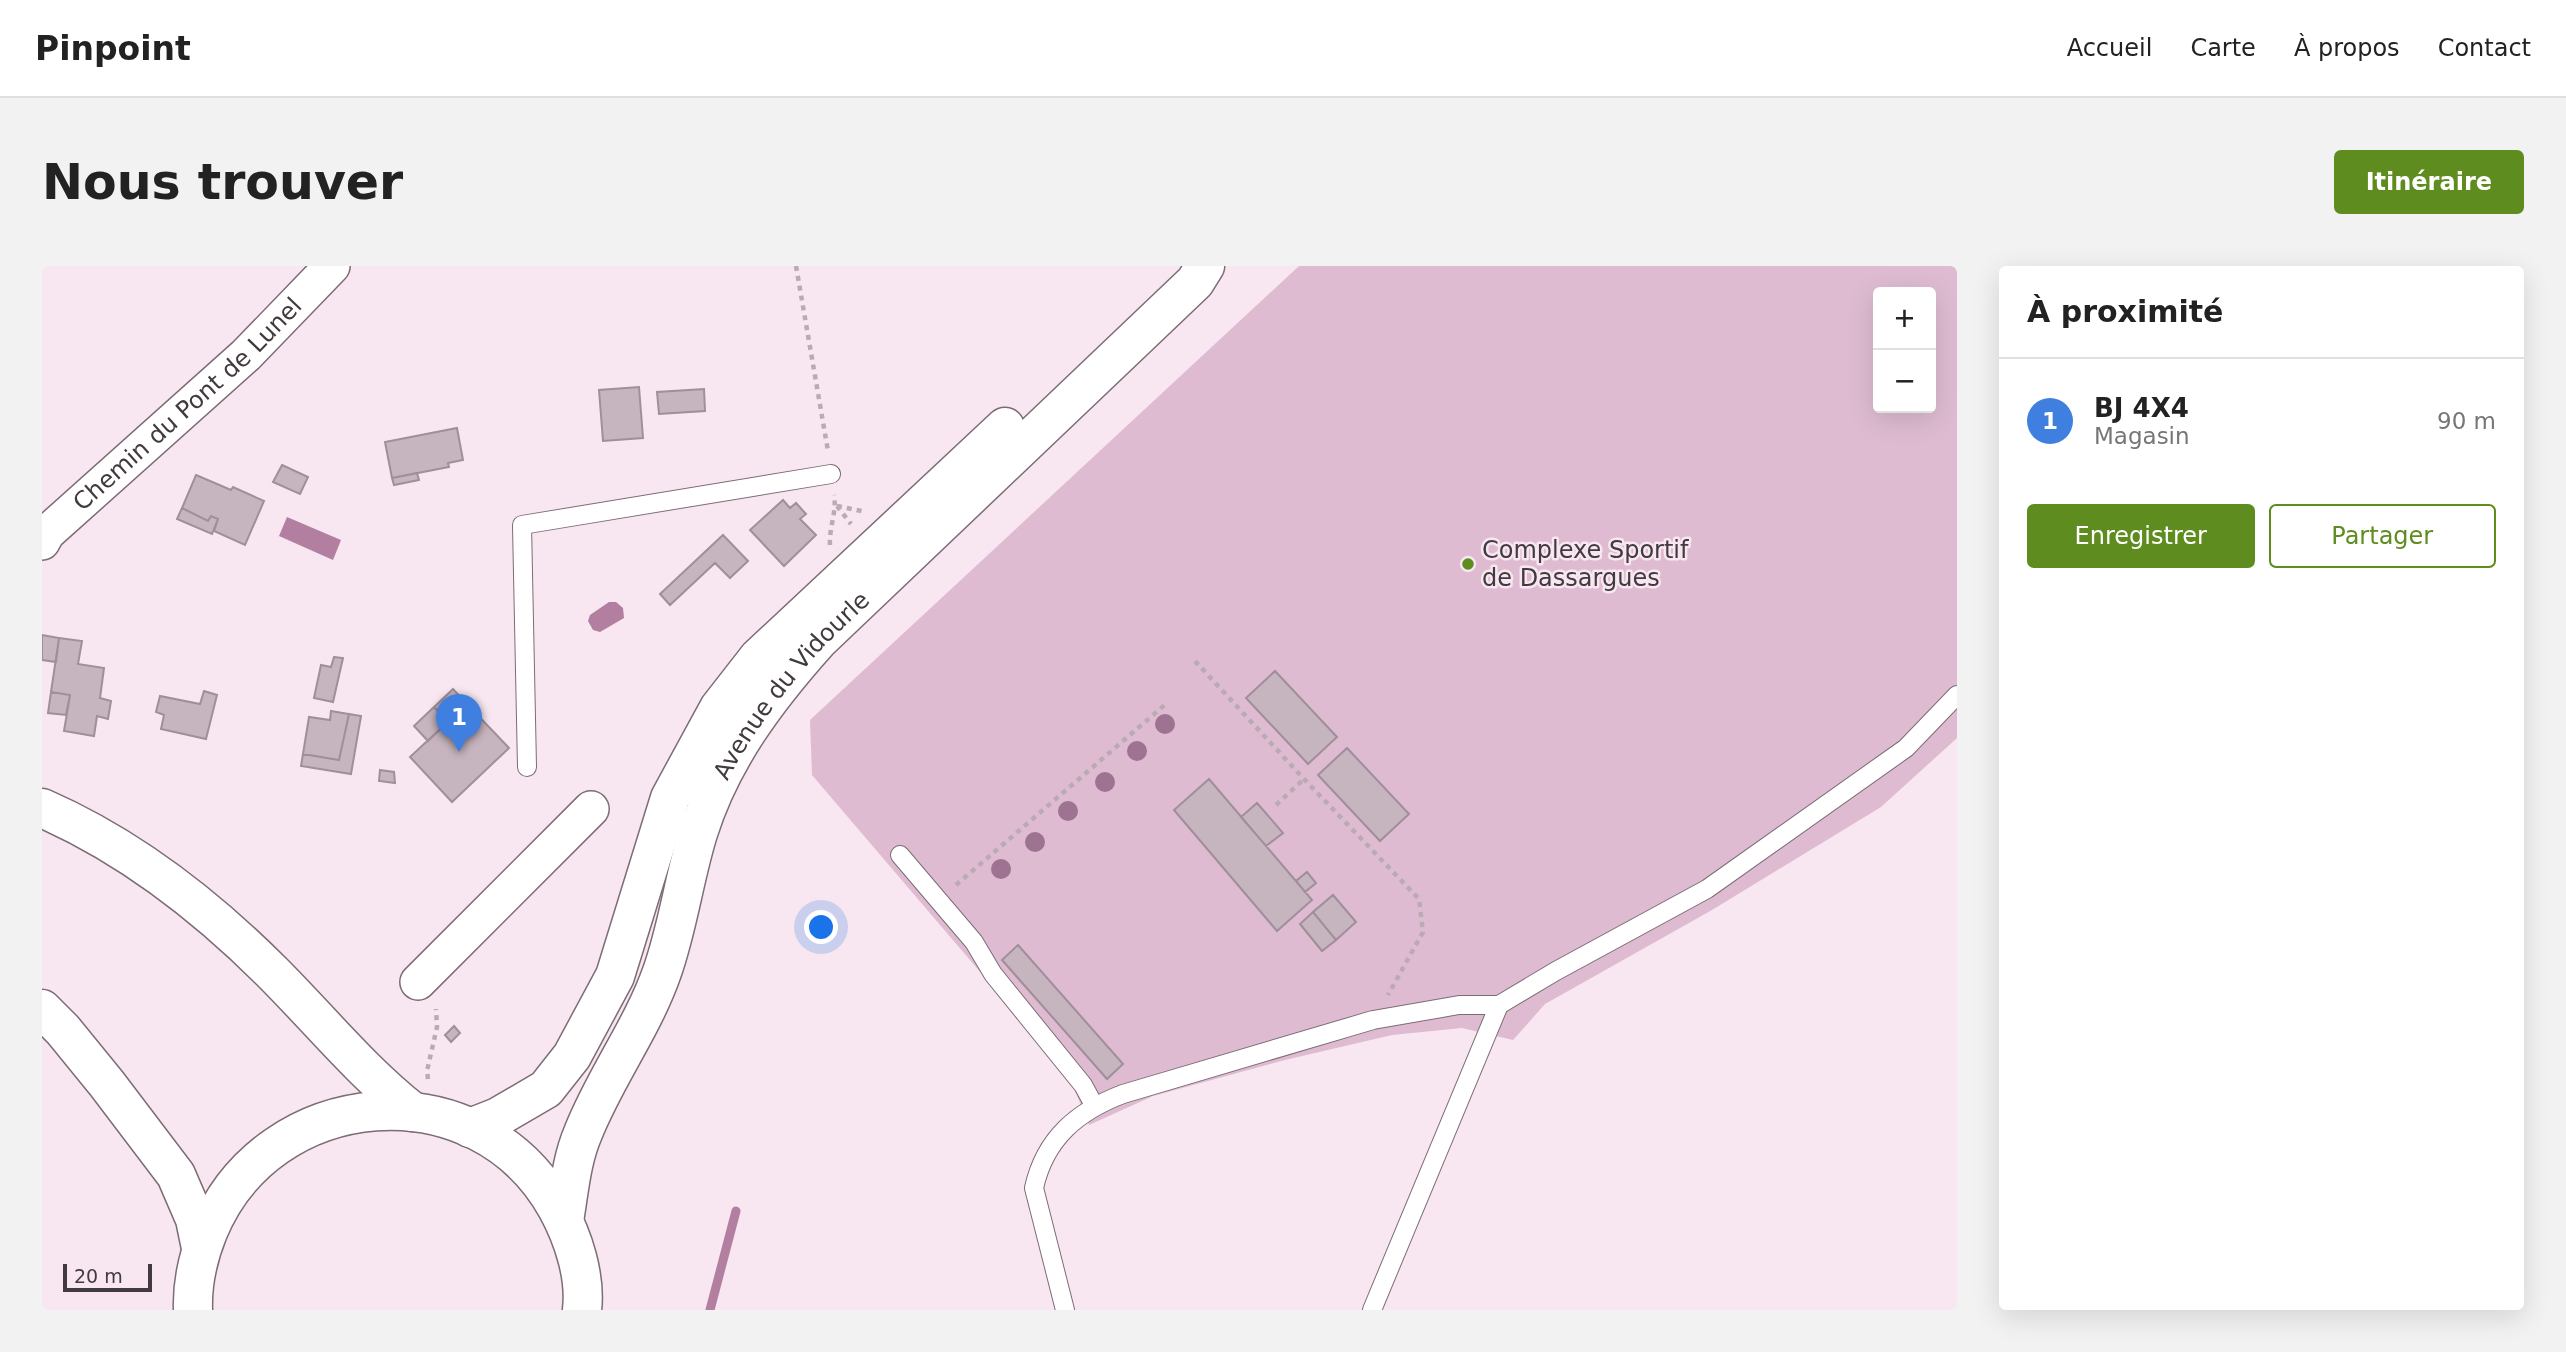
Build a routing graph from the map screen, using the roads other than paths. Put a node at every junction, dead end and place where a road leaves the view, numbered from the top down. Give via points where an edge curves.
1 (332, 266) edge
2 (1179, 266) edge
3 (1205, 266) edge
4 (831, 474) road end
5 (42, 542) edge
6 (1957, 695) edge
7 (527, 767) dead end
8 (42, 808) edge
9 (591, 809) dead end
10 (900, 855) dead end
11 (424, 977) road end
12 (1499, 1005) junction
13 (42, 1010) edge
14 (1094, 1105) junction
15 (423, 1113) junction
16 (470, 1128) junction
17 (564, 1221) junction
18 (201, 1248) junction
19 (192, 1308) edge
20 (582, 1310) edge
21 (1065, 1310) edge
22 (1373, 1310) edge

1 - 5 street, Chemin du Pont de Lunel via 246,355
2 - 16 main road, Avenue du Vidourle via 758,657 719,708 670,799 615,976 572,1056 546,1089 498,1118
3 - 17 main road, Avenue du Vidourle via 1195,282 818,641 747,728 714,788 698,833 663,971 581,1136
4 - 7 lane via 522,525
6 - 12 lane via 1906,748 1707,889
8 - 15 main road via 113,845 179,890 272,972 382,1085
9 - 11 street
10 - 14 lane via 974,942 993,974 1083,1085
12 - 14 lane via 1459,1005 1373,1020
12 - 22 lane
13 - 18 main road via 107,1084 176,1175 195,1219
14 - 21 lane via 1054,1143 1038,1170 1034,1188
15 - 16 main road
15 - 18 main road via 379,1110 345,1115 282,1141 232,1187
16 - 17 main road via 494,1141 535,1176
17 - 20 main road via 578,1262
18 - 19 main road

